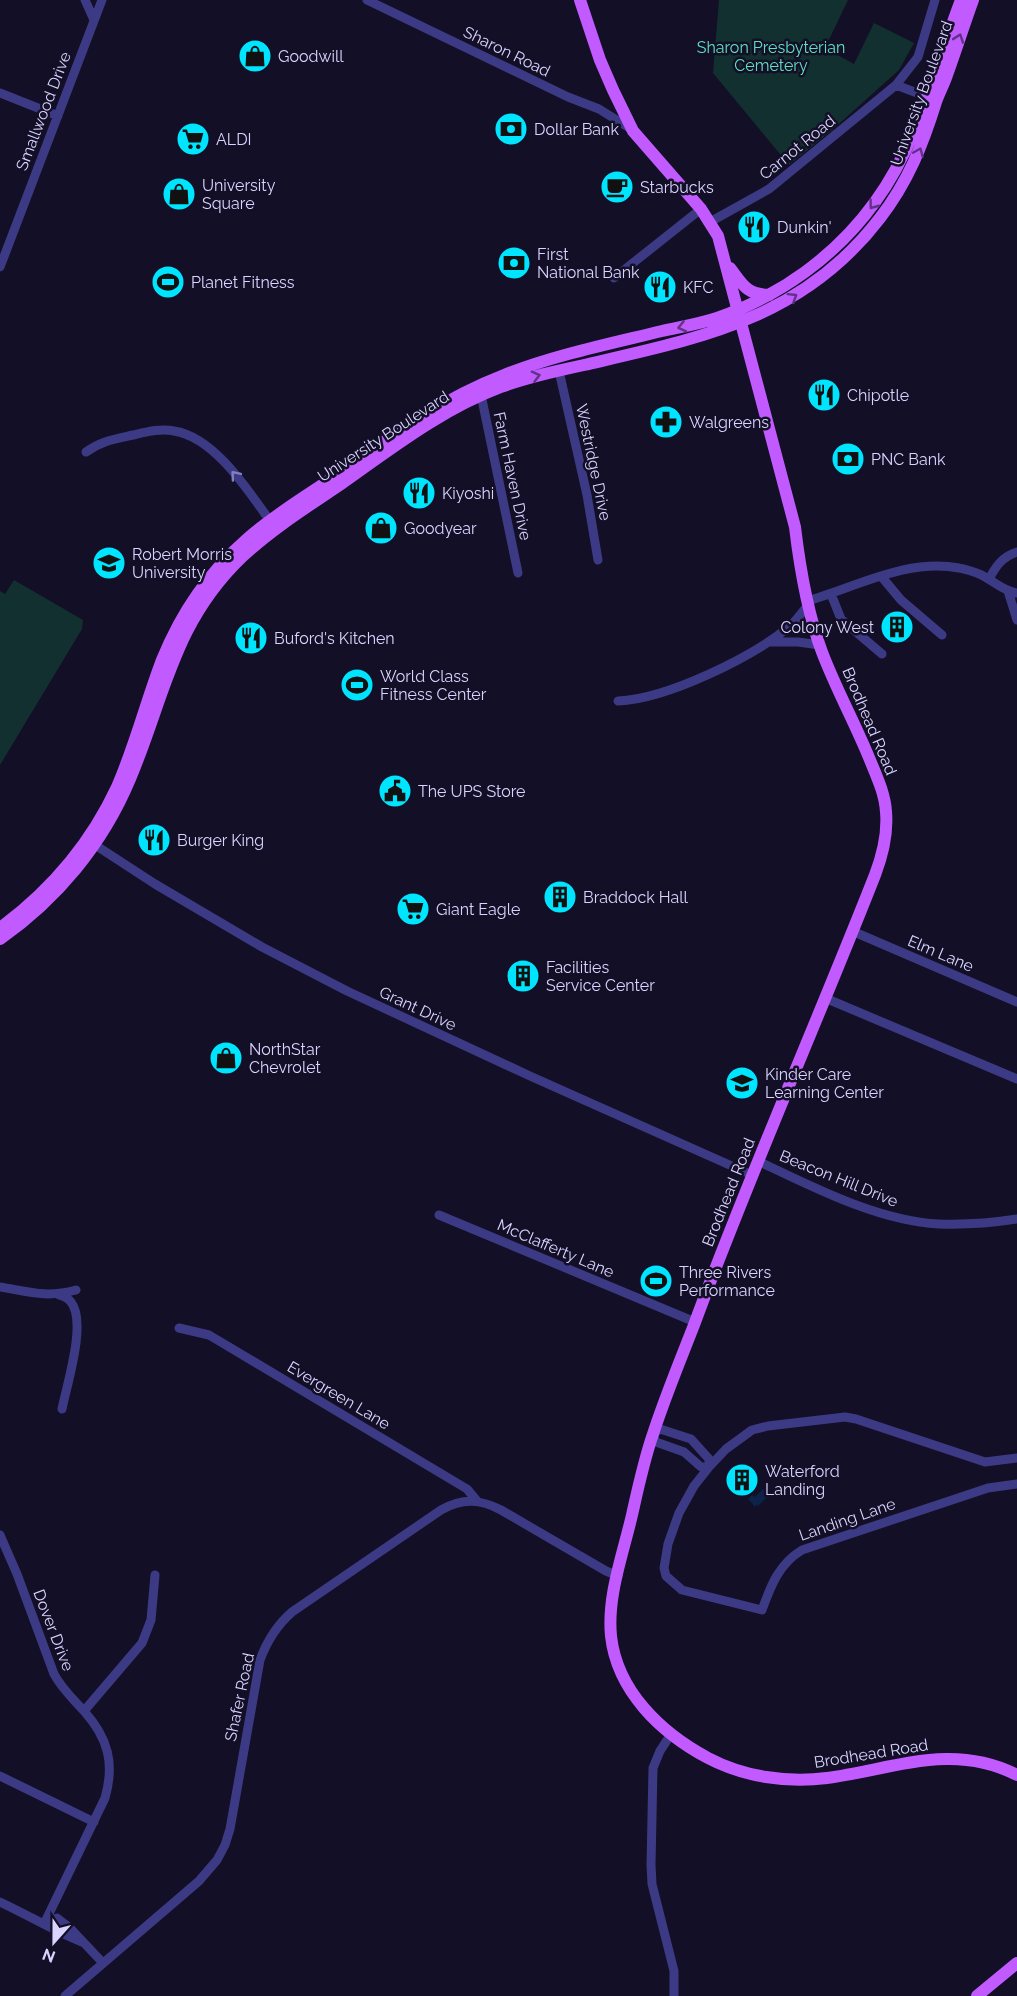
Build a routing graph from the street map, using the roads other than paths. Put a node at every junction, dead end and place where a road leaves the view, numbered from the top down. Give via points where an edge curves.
1 (84, 0) edge
2 (102, 0) edge
3 (367, 0) edge
4 (580, 0) edge
5 (935, 0) edge
6 (961, 0) edge
7 (973, 0) edge
8 (94, 20) junction
9 (896, 85) junction
10 (0, 93) edge
11 (932, 98) junction
12 (58, 116) junction
13 (633, 131) junction
14 (701, 209) junction
15 (710, 222) junction
16 (4, 243) edge
17 (726, 262) junction
18 (0, 267) edge
19 (614, 278) dead end
20 (769, 295) junction
21 (739, 316) junction
22 (559, 371) junction
23 (480, 390) junction
24 (86, 452) dead end
25 (270, 521) junction
26 (1017, 552) edge
27 (598, 560) dead end
28 (518, 573) dead end
29 (881, 576) junction
30 (989, 579) junction
31 (1013, 592) edge
32 (831, 594) junction
33 (808, 603) junction
34 (1017, 620) edge
35 (942, 635) dead end
36 (767, 642) junction
37 (820, 645) junction
38 (882, 654) dead end
39 (618, 701) dead end
40 (91, 843) junction
41 (0, 928) edge
42 (852, 932) junction
43 (0, 939) edge
44 (825, 998) junction
45 (1017, 1002) edge
46 (1017, 1079) edge
47 (758, 1161) junction
48 (752, 1175) junction
49 (439, 1215) dead end
50 (1017, 1219) edge
51 (0, 1287) edge
52 (76, 1290) dead end
53 (59, 1294) junction
54 (695, 1322) junction
55 (179, 1328) dead end
56 (62, 1409) dead end
57 (653, 1434) junction
58 (1017, 1458) edge
59 (709, 1467) junction
60 (1017, 1484) edge
61 (477, 1501) junction
62 (0, 1535) edge
63 (155, 1575) dead end
64 (618, 1576) junction
65 (84, 1711) junction
66 (671, 1734) junction
67 (1017, 1775) edge
68 (0, 1776) edge
69 (94, 1822) junction
70 (0, 1902) edge
71 (52, 1907) junction
72 (57, 1918) junction
73 (44, 1924) junction
74 (82, 1942) junction
75 (103, 1963) junction
76 (1017, 1964) edge
77 (65, 1996) edge
78 (674, 1996) edge
79 (977, 1996) edge

1 - 8 street
2 - 8 street, Smallwood Drive
3 - 13 street, Sharon Road via 598,109
4 - 13 main road via 613,90
5 - 9 street, Carnot Road via 918,57
6 - 11 main road, University Boulevard
11 -> 7 main road, University Boulevard via 946,77
8 - 12 street, Smallwood Drive
9 - 11 street
9 - 15 street, Carnot Road via 769,189
10 - 12 street
11 -> 20 main road, University Boulevard via 896,168 864,217 813,266
21 -> 11 main road, University Boulevard via 781,304 802,291 864,237 909,173 923,142
12 - 16 street, Smallwood Drive
13 - 14 main road
14 - 15 main road
14 - 19 street
15 - 17 main road
16 - 18 street, Smallwood Drive
17 - 20 main road via 747,290
17 - 21 main road, Brodhead Road
20 - 21 main road, University Boulevard
21 - 22 main road, University Boulevard via 702,336
21 -> 23 main road, University Boulevard via 550,360
21 - 33 main road, Brodhead Road via 795,527
23 -> 22 main road, University Boulevard
22 - 27 street, Westridge Drive
23 - 25 main road, University Boulevard via 428,411
23 - 28 street, Farm Haven Drive
23 - 40 main road, University Boulevard via 273,531 229,570 182,639 116,811
25 -> 24 street via 218,455 194,437 174,431 142,433 97,444
25 - 40 main road, University Boulevard via 219,567 186,611 162,661
26 - 30 street via 1000,562
29 - 30 street via 939,566 967,570
29 - 32 street
29 - 35 street via 901,600
30 - 31 street
31 - 34 street
32 - 33 street
32 - 38 street via 841,619
33 - 36 street via 791,625
33 - 37 main road, Brodhead Road
36 - 37 street
36 - 39 street via 690,682
37 - 42 main road, Brodhead Road via 876,774 886,812 883,854
40 - 41 main road, University Boulevard
40 - 43 main road, University Boulevard via 60,887
40 - 48 street, Grant Drive via 262,947 337,986
42 - 44 main road, Brodhead Road
42 - 45 street, Elm Lane
44 - 46 street
44 - 47 main road, Brodhead Road
47 - 48 main road, Brodhead Road
47 - 50 street, Beacon Hill Drive via 864,1207 902,1219 981,1224
48 - 54 main road, Brodhead Road
49 - 54 street, McClafferty Lane
51 - 53 street
52 - 53 street
53 - 56 street via 72,1303 78,1331
54 - 57 main road, Brodhead Road
55 - 61 street, Evergreen Lane via 208,1335 467,1489
57 - 59 street via 656,1442 684,1452 701,1467
57 - 59 street via 660,1429 691,1439 709,1459
57 - 64 main road, Brodhead Road
58 - 59 street, Landing Lane via 985,1461 845,1417 752,1430
59 - 60 street, Landing Lane via 679,1513 668,1545 666,1576 682,1590 762,1610 777,1574 787,1560 802,1550 988,1488
61 - 64 street via 501,1510
61 - 75 street, Shafer Road via 441,1510 314,1596 281,1623 258,1668 232,1820 222,1852 199,1881
62 - 65 street, Dover Drive via 54,1674
63 - 65 street via 151,1620 142,1643
64 - 66 main road, Brodhead Road via 610,1622 618,1664 639,1702
65 - 69 street, Dover Drive via 101,1734 110,1761 108,1790
66 - 67 main road, Brodhead Road via 712,1760 780,1779 828,1778 949,1758 988,1763
66 - 78 street via 653,1768 651,1865 652,1884 674,1971
68 - 69 street
69 - 71 street, Dover Drive
70 - 73 street
71 - 72 street
71 - 73 street, Dover Drive
72 - 73 street
72 - 74 street
73 - 74 street
74 - 75 street
75 - 77 street, Shafer Road
76 - 79 main road

